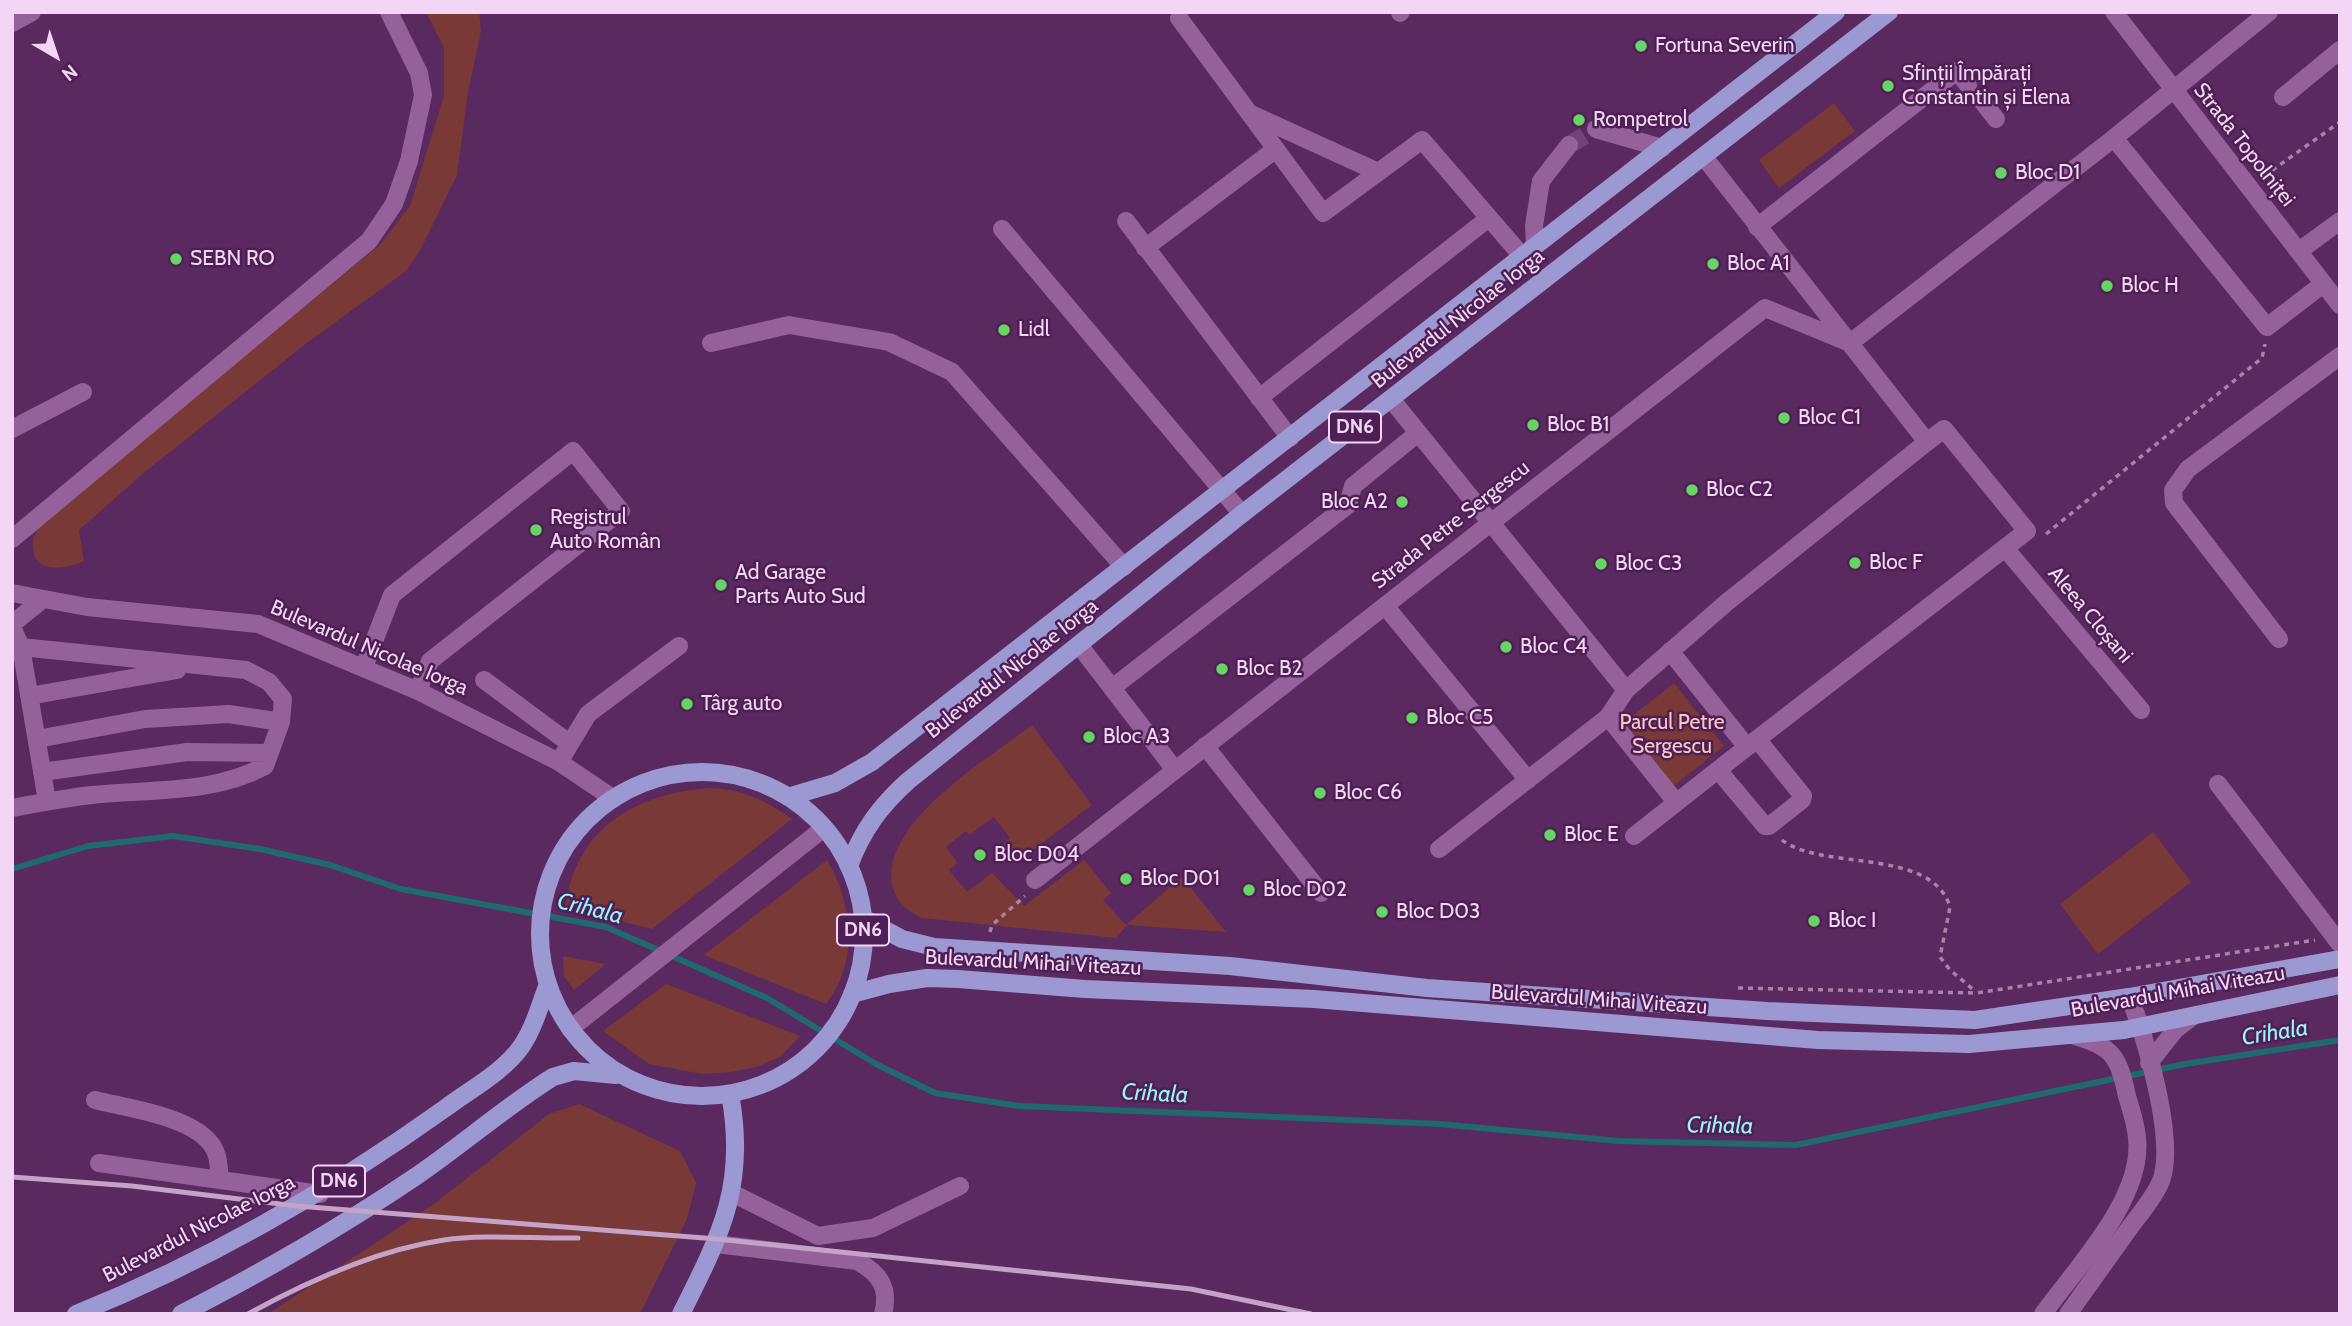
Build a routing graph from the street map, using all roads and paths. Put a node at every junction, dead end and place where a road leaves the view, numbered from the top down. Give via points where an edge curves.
1 (32, 12) edge
2 (389, 12) edge
3 (1836, 12) edge
4 (1889, 12) edge
5 (2114, 12) edge
6 (2269, 12) edge
7 (1179, 18) dead end
8 (12, 23) edge
9 (2340, 50) edge
10 (1968, 85) dead end
11 (2172, 91) junction
12 (2283, 97) dead end
13 (1982, 101) dead end
14 (1250, 113) junction
15 (1996, 119) dead end
16 (2340, 122) edge
17 (1596, 129) dead end
18 (2114, 138) junction
19 (1569, 145) tunnel mouth
20 (1662, 148) junction
21 (1276, 149) junction
22 (1704, 157) junction
23 (1378, 172) junction
24 (2248, 187) junction
25 (1489, 218) junction
26 (1126, 221) dead end
27 (2340, 221) edge
28 (1757, 227) junction
29 (1002, 229) dead end
30 (1145, 248) junction
31 (1529, 251) junction
32 (2299, 251) junction
33 (2323, 284) junction
34 (2340, 305) edge
35 (2267, 327) junction
36 (1850, 343) junction
37 (711, 344) dead end
38 (2340, 356) edge
39 (83, 392) dead end
40 (1259, 398) junction
41 (1391, 399) junction
42 (12, 429) edge
43 (1418, 433) junction
44 (1290, 438) junction
45 (1927, 442) junction
46 (1222, 490) junction
47 (1242, 514) junction
48 (1492, 522) junction
49 (12, 539) edge
50 (2010, 554) junction
51 (1124, 567) junction
52 (12, 593) edge
53 (43, 600) junction
54 (1386, 607) junction
55 (12, 625) edge
56 (2280, 639) dead end
57 (1079, 645) junction
58 (679, 646) dead end
59 (21, 647) junction
60 (1670, 651) junction
61 (198, 666) junction
62 (364, 667) junction
63 (484, 680) dead end
64 (1112, 688) junction
65 (1626, 690) junction
66 (418, 691) junction
67 (29, 696) junction
68 (2141, 710) dead end
69 (1608, 717) junction
70 (281, 722) junction
71 (37, 738) junction
72 (569, 743) junction
73 (1752, 743) junction
74 (1205, 746) junction
75 (270, 753) junction
76 (559, 762) junction
77 (1175, 770) junction
78 (1718, 770) junction
79 (42, 772) junction
80 (1528, 780) junction
81 (2218, 784) dead end
82 (788, 797) junction
83 (614, 799) junction
84 (47, 802) junction
85 (1676, 802) junction
86 (12, 808) edge
87 (1769, 826) junction
88 (824, 828) junction
89 (1634, 836) dead end
90 (1439, 849) dead end
91 (849, 866) junction
92 (1035, 880) joint
93 (1321, 893) dead end
94 (863, 918) junction
95 (2337, 941) edge
96 (983, 950) junction
97 (2340, 959) edge
98 (1319, 976) junction
99 (548, 984) junction
100 (2340, 985) edge
101 (1738, 988) dead end
102 (1977, 993) junction
103 (2129, 998) junction
104 (1314, 999) junction
105 (849, 1000) junction
106 (1709, 1006) junction
107 (2192, 1017) junction
108 (2142, 1027) junction
109 (570, 1028) junction
110 (2124, 1030) junction
111 (1706, 1031) junction
112 (2072, 1035) junction
113 (2149, 1063) junction
114 (2121, 1068) junction
115 (623, 1076) junction
116 (730, 1094) junction
117 (95, 1100) dead end
118 (99, 1163) dead end
119 (220, 1180) junction
120 (960, 1186) dead end
121 (732, 1193) junction
122 (320, 1194) junction
123 (716, 1244) junction
124 (76, 1314) edge
125 (181, 1314) edge
126 (681, 1314) edge
127 (883, 1314) edge
128 (2043, 1314) edge
129 (2068, 1314) edge

1 - 8 street
2 - 49 street via 419,73 423,94 409,161 394,204 369,241
3 - 20 main road, Bulevardul Nicolae Iorga / DN6
4 - 22 main road, Bulevardul Nicolae Iorga / DN6
5 - 11 street, Strada Topolniței
6 - 11 street
7 - 14 street
9 - 12 street
10 - 28 street via 1957,71
11 - 18 street
11 - 24 street, Strada Topolniței
13 - 15 street
14 - 21 street
14 - 23 street
16 - 24 path
17 - 20 street
18 - 35 street
18 - 36 street
19 - 31 street via 1541,181
20 - 31 main road, Bulevardul Nicolae Iorga / DN6
21 - 23 street via 1323,213
21 - 30 street
22 - 28 street
22 - 41 main road, Bulevardul Nicolae Iorga / DN6
23 - 25 street via 1422,140
24 - 32 street, Strada Topolniței
25 - 31 street
25 - 40 street
26 - 30 street
27 - 32 street
28 - 36 street
29 - 46 street
30 - 40 street
31 - 44 main road, Bulevardul Nicolae Iorga / DN6
32 - 33 street, Strada Topolniței
33 - 34 street, Strada Topolniței
33 - 35 street
35 - 50 path via 2262,358
36 - 45 street
36 - 48 street, Strada Petre Sergescu via 1765,308
37 - 51 street via 789,325 889,342 952,372
38 - 56 street via 2188,469 2173,489 2174,503
39 - 42 street
40 - 44 street
41 - 43 street
41 - 47 main road, Bulevardul Nicolae Iorga / DN6
43 - 48 street
43 - 64 street via 1353,486 1348,505
44 - 46 main road, Bulevardul Nicolae Iorga / DN6
45 - 50 street via 1944,429 2027,531
45 - 60 street
46 - 47 street
46 - 51 main road, Bulevardul Nicolae Iorga / DN6
47 - 57 main road, Bulevardul Nicolae Iorga / DN6
48 - 54 street, Strada Petre Sergescu
48 - 65 street
50 - 68 street, Aleea Cloșani
50 - 73 street
51 - 82 main road, Bulevardul Nicolae Iorga / DN6 via 872,762 835,783
52 - 53 street, Bulevardul Nicolae Iorga
53 - 55 street
53 - 62 street, Bulevardul Nicolae Iorga via 258,624
54 - 74 street, Strada Petre Sergescu
54 - 80 street
55 - 59 street
57 - 64 street
57 - 91 main road, Bulevardul Nicolae Iorga / DN6 via 895,792 868,824
58 - 72 street via 588,714
59 - 61 street
59 - 67 street
60 - 65 street
60 - 73 street
61 - 67 street
61 - 70 street via 246,670 269,682 283,699
62 - 66 street, Bulevardul Nicolae Iorga
62 - 66 street via 392,595 573,451 621,511 430,661
63 - 72 street
64 - 77 street
65 - 69 street
66 - 76 street, Bulevardul Nicolae Iorga
67 - 71 street
69 - 80 street
69 - 85 street
70 - 71 street via 229,715 145,719
70 - 75 street
71 - 79 street
72 - 76 street
73 - 78 street
73 - 87 street via 1803,796
74 - 77 street, Strada Petre Sergescu
74 - 93 street
75 - 79 street via 187,752
75 - 84 street via 265,766 240,779
76 - 83 street, Bulevardul Nicolae Iorga
77 - 92 street, Strada Petre Sergescu
78 - 85 street
78 - 87 street
79 - 84 street
80 - 90 street
81 - 95 street
82 - 83 main road, DN6 via 761,783 701,773 651,781
82 - 88 main road, DN6
83 - 99 main road, DN6 via 586,822 564,850 548,883 540,935
84 - 86 street
85 - 89 street
87 - 102 path via 1790,846 1913,872 1934,883 1950,907 1940,957
88 - 91 main road, DN6
88 - 109 street
91 - 94 main road, DN6
92 - 96 path via 1020,903 992,925
94 - 96 main road, Bulevardul Mihai Viteazu via 902,939 934,947
94 - 105 main road, DN6 via 862,957
95 - 102 path
96 - 98 main road, Bulevardul Mihai Viteazu
97 - 103 main road, Bulevardul Mihai Viteazu
98 - 104 main road
98 - 106 main road, Bulevardul Mihai Viteazu via 1427,988
99 - 109 main road, DN6
99 - 122 main road, Bulevardul Nicolae Iorga / DN6 via 534,1023 506,1064
100 - 107 main road, Bulevardul Mihai Viteazu
101 - 102 path
103 - 106 main road, Bulevardul Mihai Viteazu via 1975,1020
103 - 108 street
103 - 110 street
104 - 105 main road, Bulevardul Mihai Viteazu via 927,978 889,984
104 - 111 main road, Bulevardul Mihai Viteazu
105 - 116 main road, DN6 via 830,1033 808,1056 772,1080
106 - 111 main road
107 - 108 main road, Bulevardul Mihai Viteazu
107 - 113 street
108 - 110 main road, Bulevardul Mihai Viteazu
108 - 113 street
109 - 115 main road, DN6 via 585,1047
110 - 112 main road, Bulevardul Mihai Viteazu
110 - 114 street
111 - 112 main road, Bulevardul Mihai Viteazu via 1969,1044
112 - 114 street via 2114,1054
113 - 129 street via 2166,1134 2161,1181
114 - 128 street via 2138,1139 2124,1201
115 - 116 main road, DN6 via 675,1094
115 - 125 main road, DN6 via 574,1071 553,1077 372,1205
116 - 121 main road via 737,1131
117 - 119 street via 191,1126 206,1137 216,1153
118 - 119 street
119 - 122 street
120 - 121 street via 873,1228 818,1236
121 - 123 main road
122 - 124 main road, Bulevardul Nicolae Iorga / DN6 via 157,1280
123 - 126 main road
123 - 127 street via 857,1261 877,1272 884,1291

